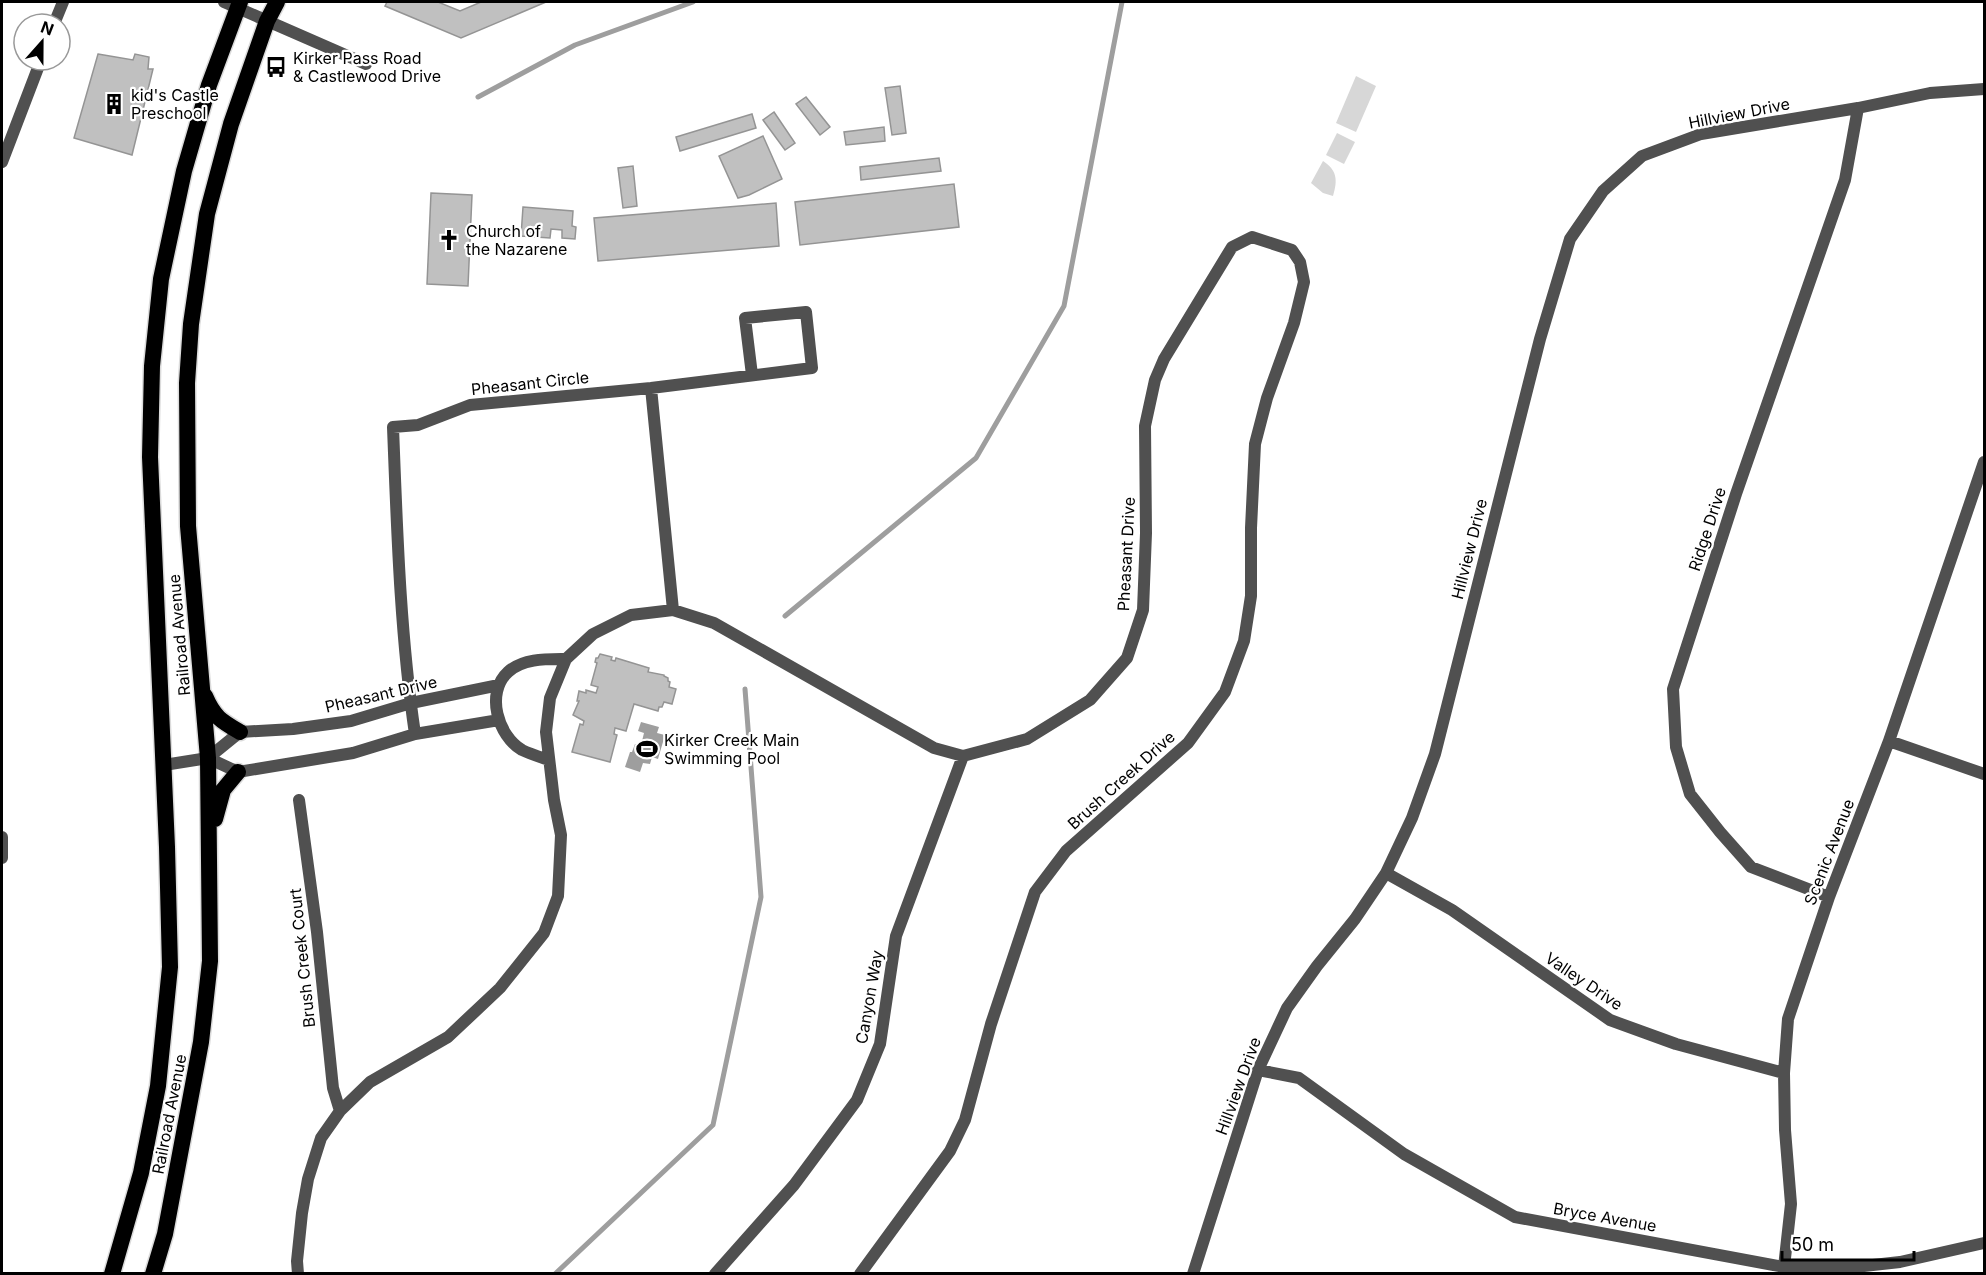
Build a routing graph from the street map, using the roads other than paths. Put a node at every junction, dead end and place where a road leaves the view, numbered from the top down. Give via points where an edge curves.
1 (277, 2) edge
2 (234, 3) edge
3 (267, 21) junction
4 (366, 64) dead end
5 (36, 72) edge
6 (1984, 89) edge
7 (1858, 108) junction
8 (2, 162) edge
9 (1252, 237) joint
10 (753, 375) junction
11 (651, 388) junction
12 (1984, 462) edge
13 (673, 610) junction
14 (566, 659) junction
15 (200, 683) junction
16 (499, 685) junction
17 (411, 703) junction
18 (499, 720) junction
19 (240, 732) junction
20 (415, 734) junction
21 (1889, 741) junction
22 (963, 756) junction
23 (208, 758) junction
24 (549, 760) junction
25 (164, 765) junction
26 (238, 772) junction
27 (1984, 774) edge
28 (299, 800) dead end
29 (2, 837) edge
30 (2, 858) edge
31 (1386, 873) junction
32 (209, 874) junction
33 (1829, 897) junction
34 (1258, 1070) junction
35 (1784, 1073) junction
36 (340, 1111) junction
37 (1984, 1243) edge
38 (1784, 1267) junction
39 (1901, 1268) edge
40 (112, 1274) edge
41 (153, 1274) edge
42 (298, 1274) edge
43 (715, 1274) edge
44 (860, 1274) edge
45 (1193, 1274) edge

1 - 3 highway, Railroad Avenue
2 - 3 street
2 - 25 highway, Railroad Avenue via 184,171 161,279 152,366 150,457
3 - 4 street
3 - 15 highway, Railroad Avenue via 231,124 207,214 191,324 187,383 188,515
5 - 8 street
6 - 7 street, Hillview Drive via 1930,93
7 - 31 street, Hillview Drive via 1701,134 1642,156 1603,191 1570,238 1537,350 1435,754 1412,818
7 - 33 street, Ridge Drive via 1845,180 1736,494 1674,689 1676,747 1690,794 1752,867
9 - 22 street, Pheasant Drive via 1232,246 1155,380 1145,426 1143,610 1127,658 1090,700 1027,739
9 - 44 street, Brush Creek Drive via 1292,250 1300,262 1304,282 1255,444 1251,596 1244,641 1225,692 1188,742 1066,851 1035,892 991,1024 965,1120 950,1151
10 - 10 street via 812,368 806,312 745,318
10 - 11 street
11 - 13 street
11 - 17 street, Pheasant Circle via 470,405 418,425 393,427
12 - 21 street, Scenic Avenue
13 - 14 street via 631,615 593,634
13 - 22 street via 714,623 904,733 934,748
14 - 16 street via 540,659 518,666
14 - 24 street via 550,698 546,732
15 - 19 highway via 212,711
15 - 23 highway, Railroad Avenue
16 - 17 street, Pheasant Drive
16 - 18 street
17 - 19 street, Pheasant Drive via 351,722
17 - 20 street, Pheasant Circle
18 - 20 street
18 - 24 street via 510,741
19 - 23 street
20 - 26 street via 353,753
21 - 27 street
21 - 33 street, Scenic Avenue
22 - 43 street, Canyon Way via 896,936 880,1044 857,1100 794,1185
23 - 25 street
23 - 26 street
23 - 32 highway, Railroad Avenue
24 - 36 street via 561,836 558,896 544,933 500,988 448,1036 370,1082
25 - 40 highway, Railroad Avenue via 170,967 160,1074 141,1173
26 - 32 highway via 223,790 216,810
28 - 36 street, Brush Creek Court via 333,1088
29 - 30 street
31 - 34 street, Hillview Drive via 1287,1008
31 - 35 street, Valley Drive via 1452,910 1610,1020 1676,1044
32 - 41 highway, Railroad Avenue via 210,961 201,1042 165,1234
33 - 35 street, Scenic Avenue via 1788,1019
34 - 38 street, Bryce Avenue via 1299,1078 1404,1154 1515,1217
34 - 45 street, Hillview Drive
35 - 38 street, Scenic Avenue via 1791,1204
36 - 42 street via 321,1138 308,1179
37 - 39 street, Bryce Avenue
38 - 39 street, Bryce Avenue

